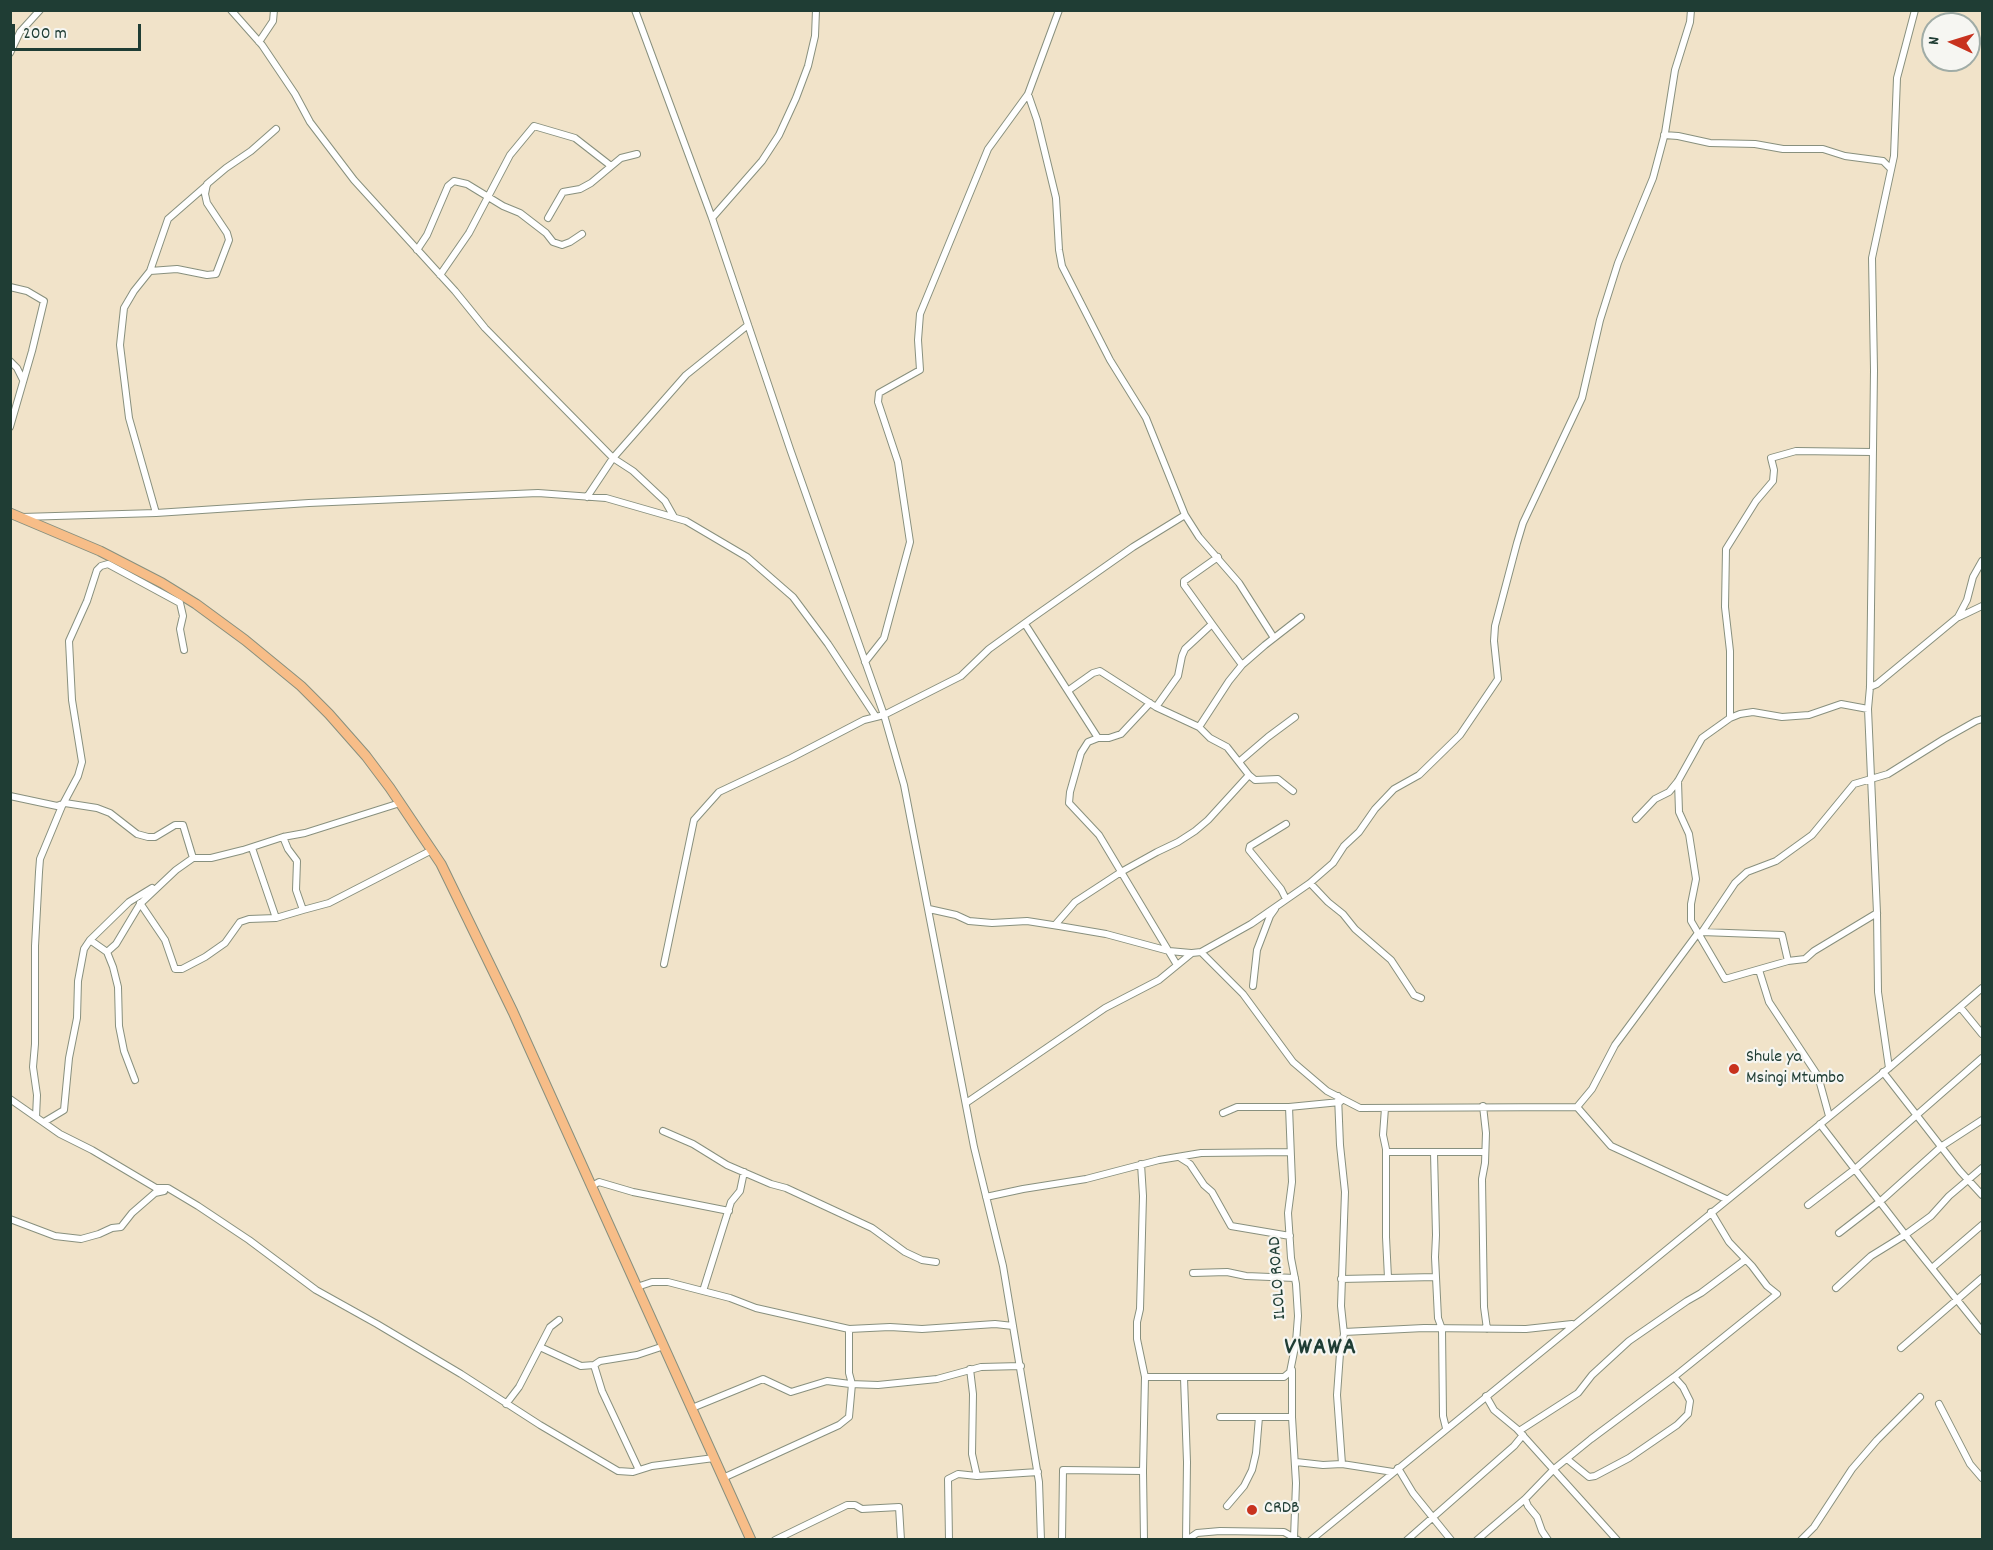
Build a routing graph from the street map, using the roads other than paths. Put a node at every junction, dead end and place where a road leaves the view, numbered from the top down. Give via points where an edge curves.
1 (40, 10) edge
2 (231, 10) edge
3 (274, 10) edge
4 (635, 10) edge
5 (816, 10) edge
6 (1059, 10) edge
7 (1691, 10) edge
8 (1915, 10) edge
9 (259, 42) junction
10 (10, 53) edge
11 (1028, 94) junction
12 (276, 129) dead end
13 (1664, 135) junction
14 (637, 154) dead end
15 (611, 166) junction
16 (1891, 170) junction
17 (207, 184) junction
18 (488, 198) junction
19 (548, 218) dead end
20 (712, 218) junction
21 (582, 234) dead end
22 (417, 250) junction
23 (150, 271) junction
24 (440, 275) junction
25 (10, 287) edge
26 (748, 325) junction
27 (10, 361) edge
28 (24, 381) junction
29 (10, 427) edge
30 (1872, 452) junction
31 (613, 458) junction
32 (586, 497) junction
33 (14, 513) edge
34 (156, 513) junction
35 (1185, 515) junction
36 (30, 517) junction
37 (675, 518) junction
38 (1218, 557) junction
39 (1983, 561) edge
40 (1983, 606) edge
41 (1301, 617) dead end
42 (1958, 617) junction
43 (1025, 624) junction
44 (1212, 624) junction
45 (1274, 638) junction
46 (184, 650) dead end
47 (865, 662) junction
48 (1242, 665) junction
49 (1870, 687) junction
50 (1069, 690) junction
51 (1153, 705) junction
52 (1868, 709) junction
53 (884, 716) junction
54 (876, 717) junction
55 (1295, 717) dead end
56 (1730, 718) junction
57 (1983, 719) edge
58 (1199, 727) junction
59 (1098, 738) junction
60 (1240, 762) junction
61 (1250, 775) junction
62 (1871, 779) junction
63 (1678, 780) junction
64 (1293, 791) dead end
65 (10, 796) edge
66 (400, 802) junction
67 (65, 803) junction
68 (1636, 819) dead end
69 (1286, 824) dead end
70 (283, 837) junction
71 (252, 848) junction
72 (432, 850) junction
73 (194, 858) junction
74 (1121, 872) junction
75 (163, 882) junction
76 (1310, 883) junction
77 (1286, 899) junction
78 (133, 900) junction
79 (140, 904) junction
80 (1277, 906) junction
81 (929, 909) junction
82 (303, 910) junction
83 (1876, 913) junction
84 (276, 918) junction
85 (1054, 925) junction
86 (1700, 933) junction
87 (90, 940) junction
88 (1169, 951) junction
89 (108, 952) junction
90 (1201, 952) junction
91 (1191, 953) junction
92 (1788, 961) junction
93 (664, 964) dead end
94 (1177, 965) junction
95 (1759, 970) junction
96 (1253, 986) dead end
97 (1983, 988) edge
98 (1421, 998) dead end
99 (1959, 1007) junction
100 (1983, 1034) edge
101 (1983, 1058) edge
102 (1889, 1068) junction
103 (1883, 1072) junction
104 (135, 1080) dead end
105 (10, 1099) edge
106 (1338, 1099) junction
107 (966, 1103) junction
108 (1289, 1107) junction
109 (1484, 1107) junction
110 (1576, 1107) junction
111 (1385, 1108) junction
112 (1223, 1113) dead end
113 (1917, 1115) junction
114 (1829, 1116) junction
115 (36, 1117) junction
116 (1983, 1120) edge
117 (44, 1122) junction
118 (1820, 1124) junction
119 (663, 1131) dead end
120 (1942, 1146) junction
121 (1290, 1152) junction
122 (1386, 1152) junction
123 (1484, 1152) junction
124 (1434, 1153) junction
125 (1179, 1157) junction
126 (1141, 1164) junction
127 (1983, 1168) edge
128 (1855, 1169) junction
129 (744, 1172) junction
130 (1969, 1180) junction
131 (592, 1186) junction
132 (171, 1189) junction
133 (1983, 1195) edge
134 (986, 1197) junction
135 (1726, 1199) junction
136 (1879, 1202) junction
137 (1808, 1205) dead end
138 (729, 1211) junction
139 (1711, 1212) junction
140 (10, 1220) edge
141 (1983, 1225) edge
142 (1839, 1233) dead end
143 (1905, 1235) junction
144 (1290, 1236) junction
145 (1745, 1260) junction
146 (936, 1262) dead end
147 (1932, 1268) junction
148 (1193, 1273) dead end
149 (1436, 1277) junction
150 (1295, 1278) junction
151 (1388, 1278) junction
152 (1983, 1278) edge
153 (1341, 1279) junction
154 (638, 1287) junction
155 (1836, 1288) dead end
156 (703, 1291) junction
157 (1958, 1300) junction
158 (559, 1320) dead end
159 (1575, 1323) junction
160 (1013, 1326) junction
161 (849, 1329) junction
162 (1442, 1329) junction
163 (1487, 1329) junction
164 (1983, 1331) edge
165 (1344, 1332) junction
166 (664, 1346) junction
167 (540, 1347) junction
168 (1901, 1348) dead end
169 (594, 1365) junction
170 (1021, 1366) junction
171 (1291, 1367) junction
172 (970, 1369) junction
173 (1145, 1377) junction
174 (1674, 1377) junction
175 (1184, 1378) junction
176 (852, 1384) junction
177 (1485, 1396) junction
178 (1920, 1397) dead end
179 (507, 1404) junction
180 (1939, 1404) dead end
181 (692, 1408) junction
182 (1259, 1417) junction
183 (1292, 1417) junction
184 (1220, 1418) dead end
185 (1446, 1428) junction
186 (1521, 1433) junction
187 (714, 1458) junction
188 (1567, 1459) junction
189 (1296, 1461) junction
190 (1342, 1464) junction
191 (639, 1470) junction
192 (1396, 1470) junction
193 (1554, 1470) junction
194 (1143, 1471) junction
195 (1038, 1472) junction
196 (977, 1476) junction
197 (723, 1478) junction
198 (1983, 1478) edge
199 (1525, 1499) junction
200 (1227, 1506) dead end
201 (1431, 1516) junction
202 (1296, 1538) edge
203 (751, 1539) edge
204 (776, 1539) edge
205 (901, 1539) edge
206 (949, 1539) edge
207 (1041, 1539) edge
208 (1062, 1539) edge
209 (1144, 1539) edge
210 (1186, 1539) edge
211 (1311, 1539) edge
212 (1407, 1539) edge
213 (1451, 1539) edge
214 (1477, 1539) edge
215 (1548, 1539) edge
216 (1617, 1539) edge
217 (1801, 1539) edge

1 - 10 street via 20,32
2 - 9 street
3 - 9 street via 273,21
4 - 20 street
5 - 20 street via 808,66 779,135 762,161
6 - 11 street
7 - 13 street
8 - 16 street via 1897,78
9 - 22 street via 310,122 354,180
11 - 35 street via 1056,198 1062,266 1110,360 1146,418
11 - 47 street via 988,149 920,314 920,370 879,393 878,402 898,462 910,542 884,638
12 - 17 street
13 - 16 street via 1710,143 1823,149 1883,161
13 - 76 street via 1653,178 1623,249 1600,320 1582,398 1523,523 1495,626 1498,680 1460,735 1419,775 1394,789 1333,863
14 - 15 street via 624,156
15 - 18 street via 575,138 534,126 510,155
15 - 19 street via 580,189 563,192
16 - 30 street via 1872,258
17 - 23 street via 168,219
17 - 23 street via 207,203 229,240 216,274 177,269
18 - 21 street via 520,213 556,244 570,242
18 - 22 street via 467,184 450,182
18 - 24 street
20 - 26 street
22 - 24 street
23 - 34 street via 124,308 120,345 129,418
24 - 31 street via 485,328
25 - 28 street via 44,301
26 - 31 street via 686,375
26 - 47 street
27 - 28 street
28 - 29 street
30 - 49 street
30 - 56 street via 1796,451 1771,458 1773,481 1726,549
31 - 32 street
31 - 37 street via 665,501
32 - 34 street via 538,493
32 - 37 street via 606,498
33 - 36 street
33 - 36 street
33 - 66 highway via 162,583 245,640 329,714
34 - 36 street
35 - 38 street
35 - 43 street
37 - 54 street via 747,557 793,597
38 - 44 street via 1183,583
38 - 45 street
39 - 42 street
40 - 42 street
41 - 45 street
42 - 49 street
43 - 50 street
43 - 53 street via 951,683
44 - 48 street
44 - 51 street via 1185,649 1178,675
45 - 48 street
46 - 67 street via 180,603 108,564 97,570 69,641 81,762
47 - 53 street
48 - 58 street
49 - 52 street
50 - 51 street via 1100,671
50 - 59 street
51 - 58 street
51 - 59 street via 1121,734
52 - 56 street via 1840,704 1809,715 1782,717 1753,712
52 - 62 street
53 - 54 street
53 - 81 street via 904,785
54 - 93 street via 719,792 694,820
55 - 60 street
56 - 63 street via 1702,738
57 - 62 street via 1888,774
58 - 60 street
59 - 74 street via 1088,742 1081,753 1068,798 1099,835
60 - 61 street
61 - 64 street via 1260,781 1278,779
61 - 74 street via 1195,831
62 - 83 street
62 - 86 street via 1854,784 1812,835 1776,861 1748,872
63 - 68 street
63 - 86 street via 1679,812 1689,834 1696,879 1691,921
65 - 67 street via 57,806
66 - 70 street
66 - 72 highway
67 - 73 street via 110,813 137,834 148,837 183,825
67 - 115 street via 40,858 33,1066
69 - 77 street via 1249,850
70 - 71 street
70 - 82 street via 297,861 296,890
71 - 73 street
71 - 84 street
72 - 82 street via 329,903
72 - 131 highway via 513,1012
73 - 75 street
74 - 85 street via 1075,902
74 - 88 street
75 - 78 street
75 - 79 street
76 - 77 street
76 - 98 street via 1391,960 1414,995
77 - 80 street
78 - 79 street
78 - 87 street
79 - 84 street via 165,940 175,969 206,957 225,943 240,922
79 - 89 street
80 - 90 street
80 - 96 street via 1257,950
81 - 85 street via 969,921
81 - 107 street
82 - 84 street
83 - 92 street via 1805,959
83 - 102 street via 1878,992
85 - 88 street
86 - 92 street via 1782,934
86 - 95 street via 1725,980
86 - 110 street via 1615,1045 1592,1089
87 - 89 street
87 - 117 street via 80,963 64,1110
88 - 91 street
88 - 94 street
89 - 104 street via 118,987 124,1051
90 - 91 street
90 - 106 street via 1243,994 1293,1062
91 - 94 street
92 - 95 street
94 - 107 street via 1159,980 1105,1008
95 - 114 street via 1769,1002 1818,1076
97 - 99 street
99 - 100 street
99 - 102 street
101 - 113 street
102 - 103 street
103 - 113 street
103 - 114 street
105 - 115 street
106 - 108 street
106 - 111 street via 1360,1108
106 - 153 street via 1345,1192
107 - 134 street
108 - 112 street via 1237,1107
108 - 121 street, ILOLO ROAD
109 - 110 street
109 - 111 street
109 - 123 street
110 - 135 street via 1611,1146
111 - 122 street
113 - 120 street
113 - 128 street
114 - 118 street
115 - 117 street
116 - 120 street
117 - 132 street via 156,1188
118 - 128 street
118 - 135 street
119 - 129 street
120 - 130 street
120 - 136 street
121 - 125 street via 1216,1152
121 - 144 street, ILOLO ROAD
122 - 124 street
122 - 151 street
123 - 124 street
123 - 163 street
124 - 149 street
125 - 126 street
125 - 144 street via 1190,1164 1212,1192 1231,1226
126 - 134 street via 1086,1179
126 - 173 street via 1137,1339
127 - 130 street
128 - 136 street
128 - 137 street
129 - 138 street via 740,1191
129 - 146 street via 872,1228 922,1260
130 - 133 street
130 - 143 street
131 - 138 street via 599,1182
131 - 154 highway
132 - 140 street via 155,1193 121,1227 81,1239 55,1236
132 - 179 street via 316,1290
134 - 160 street
135 - 139 street
136 - 142 street
136 - 143 street
138 - 156 street
139 - 145 street
139 - 159 street
141 - 147 street
143 - 147 street
143 - 155 street via 1871,1256
144 - 150 street, ILOLO ROAD
145 - 174 street via 1777,1294
145 - 186 street via 1629,1341 1578,1393
147 - 157 street
148 - 150 street
149 - 151 street
149 - 162 street
150 - 171 street, ILOLO ROAD via 1298,1316
151 - 153 street
152 - 157 street
153 - 165 street
154 - 156 street via 668,1282
154 - 166 highway
156 - 161 street via 756,1308
157 - 164 street
157 - 168 street
158 - 167 street
159 - 163 street via 1533,1329
159 - 177 street
160 - 161 street
160 - 170 street
161 - 176 street
162 - 163 street
162 - 165 street
162 - 185 street via 1441,1386
165 - 190 street via 1337,1395
166 - 169 street
166 - 181 highway
167 - 169 street via 581,1366
167 - 179 street
169 - 191 street
170 - 172 street
170 - 195 street
171 - 175 street via 1284,1377
171 - 183 street, ILOLO ROAD
172 - 176 street via 937,1379
172 - 196 street via 972,1454
173 - 175 street
173 - 194 street
174 - 188 street
174 - 188 street via 1690,1401 1688,1414 1677,1425 1595,1476 1589,1477
175 - 210 street
176 - 181 street via 827,1381 791,1392 763,1379
176 - 197 street via 849,1417
177 - 185 street
177 - 186 street via 1494,1410
178 - 217 street via 1870,1447 1814,1527
179 - 191 street via 618,1470
180 - 198 street via 1970,1464
181 - 187 highway
182 - 183 street
182 - 184 street
182 - 200 street via 1252,1470
183 - 189 street, ILOLO ROAD
185 - 192 street
186 - 193 street
186 - 201 street via 1514,1446
187 - 191 street
187 - 197 highway
188 - 193 street
189 - 190 street
189 - 202 street, ILOLO ROAD
190 - 192 street
192 - 201 street
192 - 211 street
193 - 199 street
193 - 216 street
194 - 208 street via 1063,1470
194 - 209 street
195 - 196 street
195 - 207 street
196 - 206 street via 958,1474 948,1479
197 - 203 highway
199 - 214 street
199 - 215 street
201 - 212 street
201 - 213 street
202 - 210 street via 1284,1532 1220,1531 1197,1533
204 - 205 street via 847,1505 862,1509 899,1507

